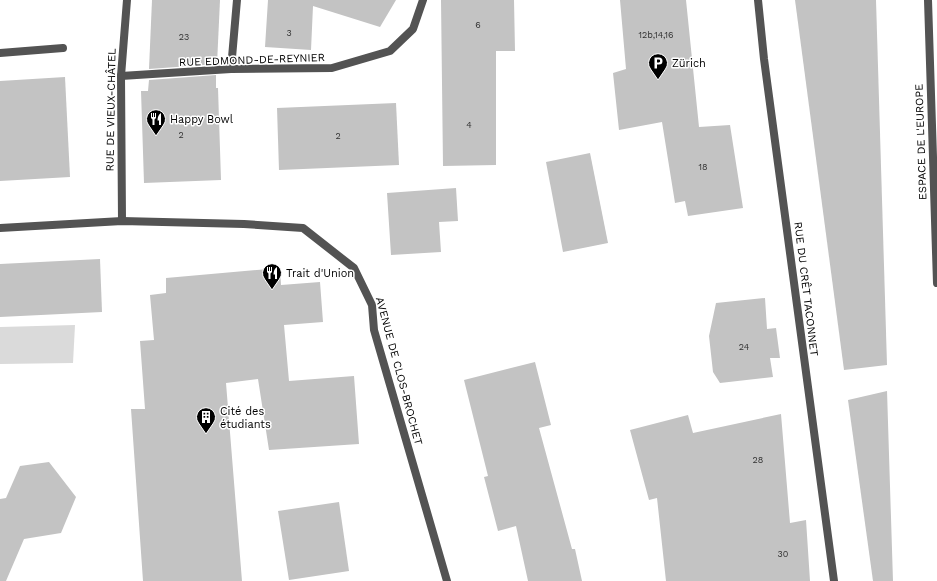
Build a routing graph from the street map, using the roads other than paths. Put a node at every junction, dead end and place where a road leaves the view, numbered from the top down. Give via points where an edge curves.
1 (127, 0) edge
2 (237, 0) edge
3 (423, 0) edge
4 (758, 0) edge
5 (928, 0) edge
6 (63, 48) dead end
7 (0, 53) edge
8 (231, 69) junction
9 (121, 76) junction
10 (122, 221) junction
11 (0, 228) edge
12 (937, 283) edge
13 (448, 581) edge
14 (834, 581) edge

1 - 9 street, RUE DE VIEUX-CHÂTEL
2 - 8 street
3 - 8 street, RUE EDMOND-DE-REYNIER via 413,29 390,51 332,68
4 - 14 street, RUE DU CRÊT TACONNET
5 - 12 street, ESPACE DE L'EUROPE
6 - 7 street
8 - 9 street, RUE EDMOND-DE-REYNIER
9 - 10 street, RUE DE VIEUX-CHÂTEL
10 - 11 street, AVENUE DE CLOS-BROCHET
10 - 13 street, AVENUE DE CLOS-BROCHET via 303,228 354,268 372,305 374,330

